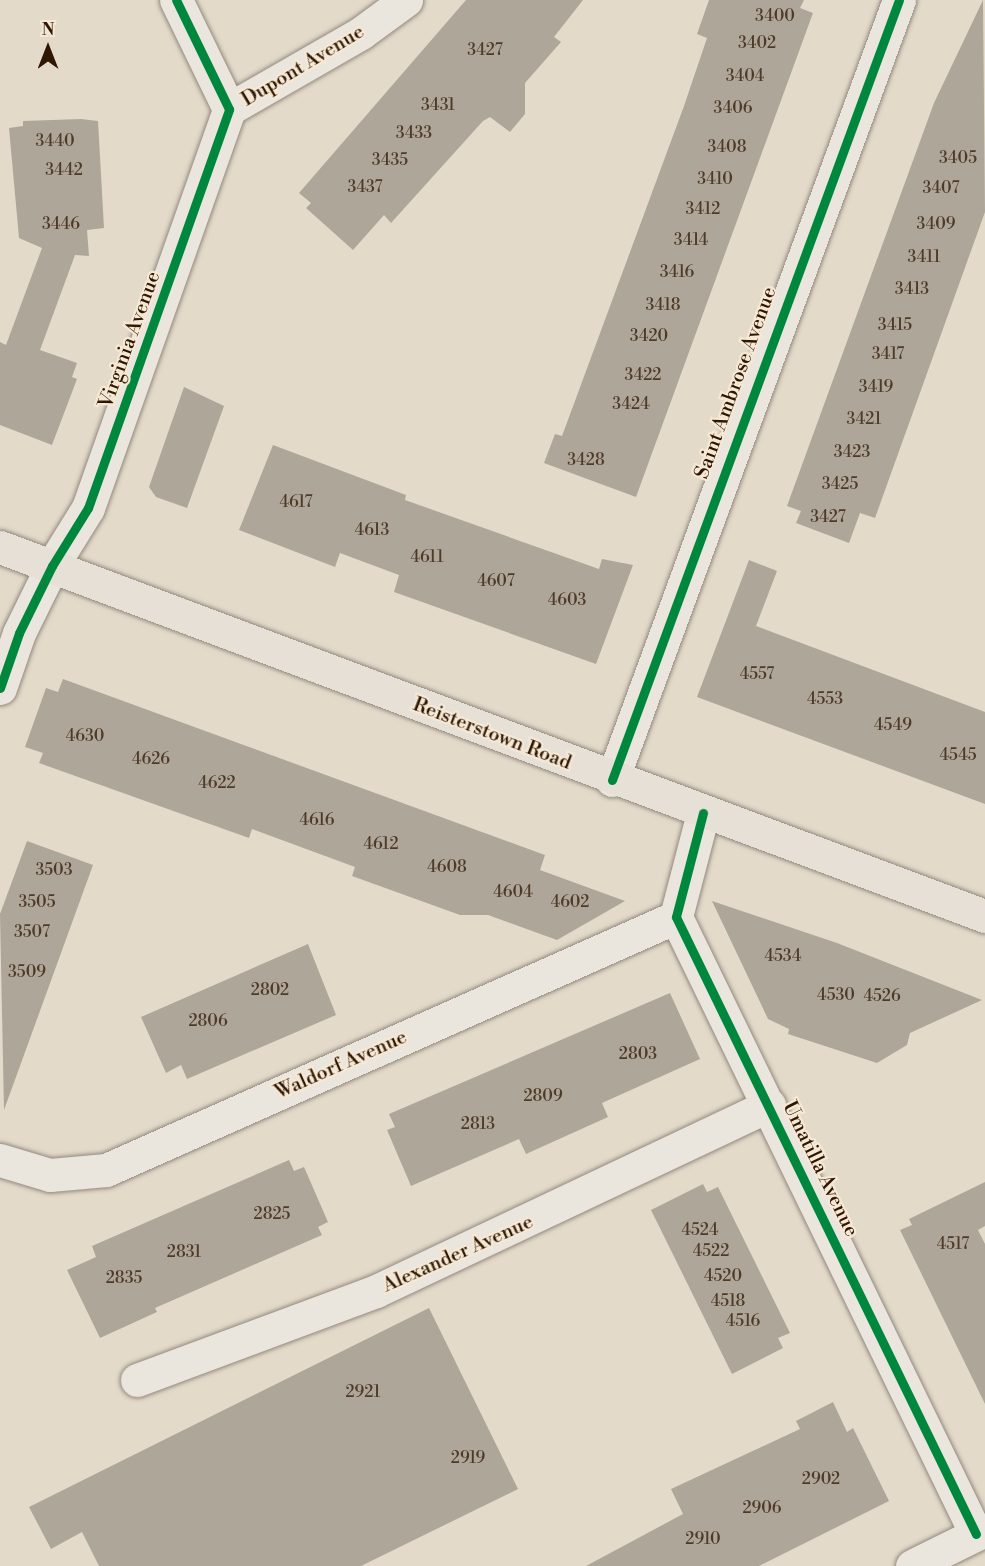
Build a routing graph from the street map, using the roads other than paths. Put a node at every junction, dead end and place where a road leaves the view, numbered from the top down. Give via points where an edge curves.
1 (176, 0) edge
2 (406, 0) edge
3 (899, 0) edge
4 (229, 109) junction
5 (0, 547) edge
6 (52, 566) junction
7 (0, 687) edge
8 (612, 780) junction
9 (703, 813) junction
10 (985, 916) edge
11 (676, 917) junction
12 (770, 1105) junction
13 (0, 1160) edge
14 (137, 1380) dead end
15 (980, 1532) edge
16 (912, 1566) edge

1 - 4 street
2 - 4 street, Dupont Avenue via 361,33
3 - 8 street, Saint Ambrose Avenue
4 - 6 street, Virginia Avenue via 88,508
5 - 6 main road, Reisterstown Road
6 - 7 street, Virginia Avenue via 19,633
6 - 8 main road, Reisterstown Road
8 - 9 main road, Reisterstown Road
9 - 10 main road, Reisterstown Road
9 - 11 street
11 - 12 street, Umatilla Avenue
11 - 13 street, Waldorf Avenue via 106,1170 50,1175
12 - 14 street, Alexander Avenue via 376,1291
12 - 15 street, Umatilla Avenue
15 - 16 street

